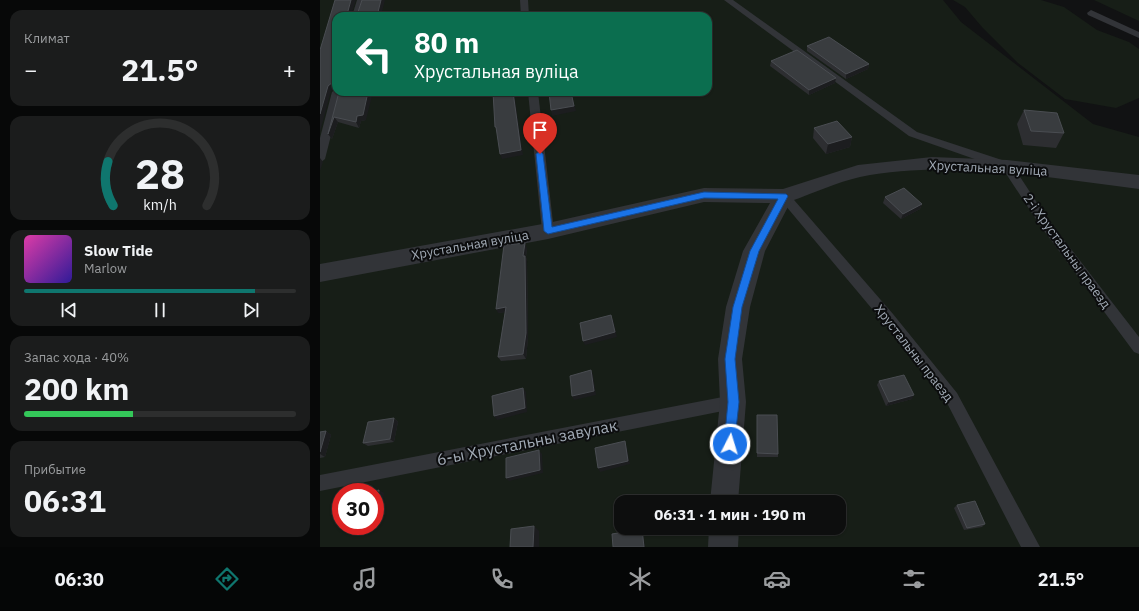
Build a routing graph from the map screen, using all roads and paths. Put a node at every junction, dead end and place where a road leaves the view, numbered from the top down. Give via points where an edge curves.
1 (360, 0) edge
2 (524, 0) edge
3 (728, 0) edge
4 (357, 12) edge
5 (525, 12) edge
6 (1091, 13) dead end
7 (1139, 35) edge
8 (336, 96) edge
9 (533, 96) edge
10 (320, 159) edge
11 (1007, 166) junction
12 (1139, 182) edge
13 (784, 196) junction
14 (548, 231) junction
15 (320, 273) edge
16 (1139, 348) edge
17 (734, 402) junction
18 (320, 483) edge
19 (725, 495) edge
20 (724, 535) edge
21 (723, 547) edge
22 (1031, 547) edge

1 - 4 lane
2 - 5 lane
3 - 11 lane via 913,134
6 - 7 lane
8 - 10 lane
9 - 14 lane
11 - 12 street, Хрустальная вуліца
11 - 13 street, Хрустальная вуліца via 932,163 858,171
11 - 16 lane, 2-і Хрустальны праезд via 1043,221
13 - 14 street, Хрустальная вуліца via 704,195
13 - 17 street via 754,251 738,307 730,359
13 - 22 lane, Хрустальны праезд via 952,398
14 - 15 street, Хрустальная вуліца
17 - 18 lane, 6-ы Хрустальны завулак
17 - 19 street
20 - 21 street

